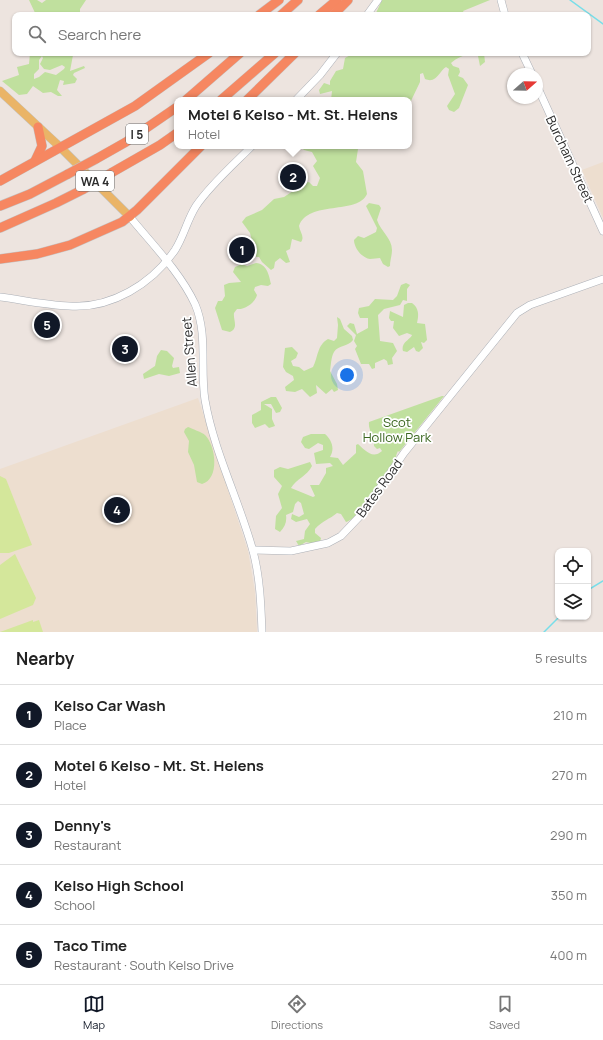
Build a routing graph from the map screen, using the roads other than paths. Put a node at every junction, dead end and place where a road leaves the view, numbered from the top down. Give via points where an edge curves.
1 (279, 0) edge
2 (298, 0) edge
3 (337, 0) edge
4 (348, 0) edge
5 (378, 0) edge
6 (501, 0) edge
7 (263, 12) edge
8 (284, 12) edge
9 (323, 12) edge
10 (336, 12) edge
11 (369, 12) edge
12 (504, 12) edge
13 (204, 56) edge
14 (237, 56) edge
15 (272, 56) edge
16 (291, 56) edge
17 (335, 56) edge
18 (523, 56) edge
19 (529, 68) edge
20 (0, 91) edge
21 (189, 97) edge
22 (224, 97) edge
23 (250, 97) edge
24 (299, 97) edge
25 (543, 99) edge
26 (174, 109) edge
27 (38, 127) junction
28 (174, 135) edge
29 (60, 147) junction
30 (198, 149) edge
31 (249, 149) edge
32 (35, 162) junction
33 (0, 181) edge
34 (0, 206) edge
35 (130, 217) junction
36 (0, 228) edge
37 (603, 231) edge
38 (0, 259) edge
39 (166, 262) junction
40 (603, 279) edge
41 (0, 297) edge
42 (253, 550) junction
43 (262, 632) edge

1 - 7 highway
2 - 8 highway
3 - 9 highway
4 - 10 highway
5 - 11 street
6 - 12 street
13 - 29 highway via 135,106
14 - 21 highway
15 - 22 highway
16 - 23 highway
17 - 24 street
18 - 19 street
20 - 27 main road, Allen Street / WA 4
25 - 37 street, Burcham Street
26 - 34 highway, I 5, bridge via 96,159 30,194
27 - 29 main road, Allen Street / WA 4
27 - 32 highway via 42,146
28 - 36 highway, I 5, bridge via 84,189
29 - 32 highway
29 - 35 main road, Allen Street / WA 4
30 - 35 highway
31 - 39 street via 200,200 176,249
32 - 33 highway
35 - 38 highway via 70,245 37,254
35 - 39 street, Allen Street
39 - 41 street via 154,276 136,288 112,300 96,304 70,306
39 - 42 street, Allen Street via 190,294 197,311 202,332 205,400 213,433
40 - 42 street, Bates Road via 530,305 517,313 404,453 361,515 341,536 328,543 290,551
42 - 43 street, Allen Street via 259,578

